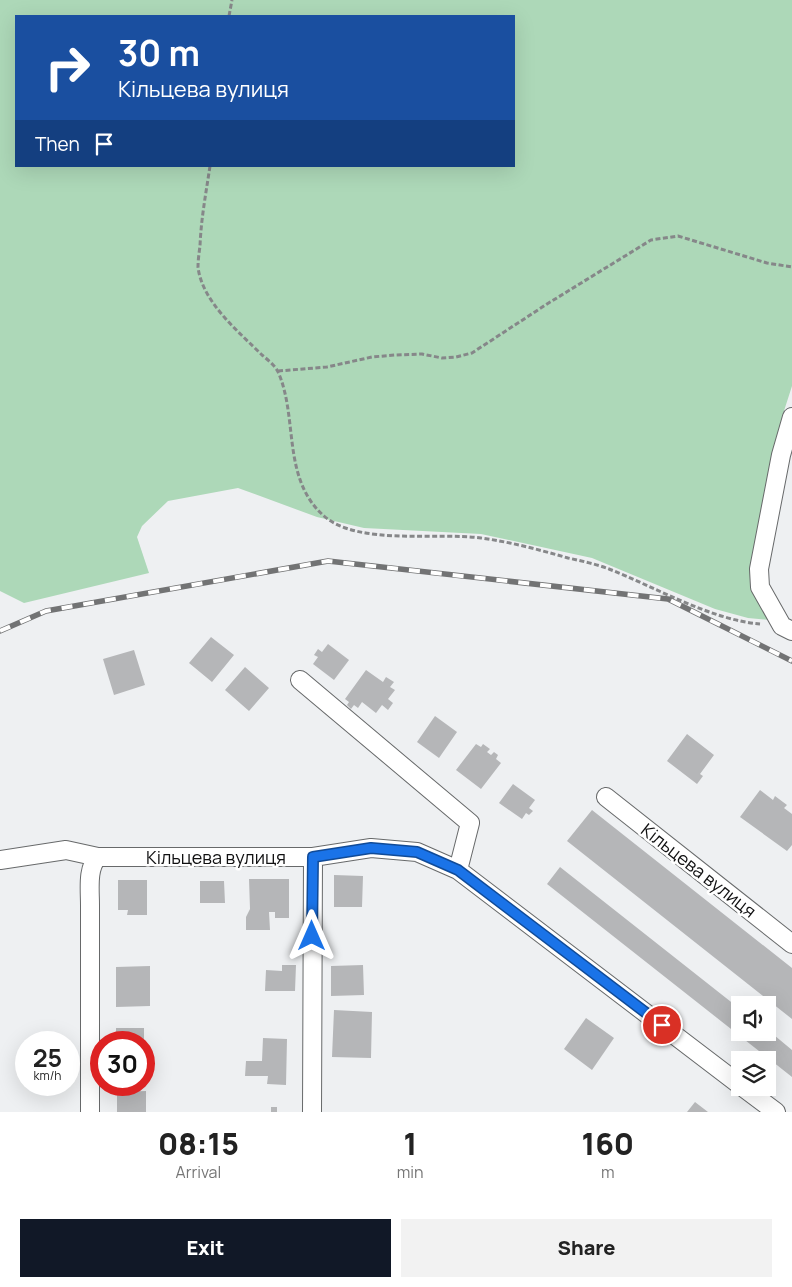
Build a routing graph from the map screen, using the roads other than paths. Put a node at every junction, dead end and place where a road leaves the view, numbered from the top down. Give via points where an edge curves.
1 (792, 417) edge
2 (787, 628) edge
3 (300, 680) dead end
4 (606, 797) dead end
5 (98, 857) junction
6 (313, 857) junction
7 (0, 860) edge
8 (458, 870) junction
9 (792, 944) edge
10 (731, 1077) edge
11 (755, 1096) edge
12 (90, 1112) edge
13 (312, 1112) edge
14 (776, 1112) edge

1 - 2 street via 759,569 760,587
3 - 8 street via 470,824
4 - 9 street, Кільцева вулиця
5 - 6 street, Кільцева вулиця
5 - 7 street, Кільцева вулиця via 66,850
5 - 12 street via 91,871
6 - 8 street, Кільцева вулиця via 371,848 417,852
6 - 13 street
8 - 10 street, Кільцева вулиця
11 - 14 street

